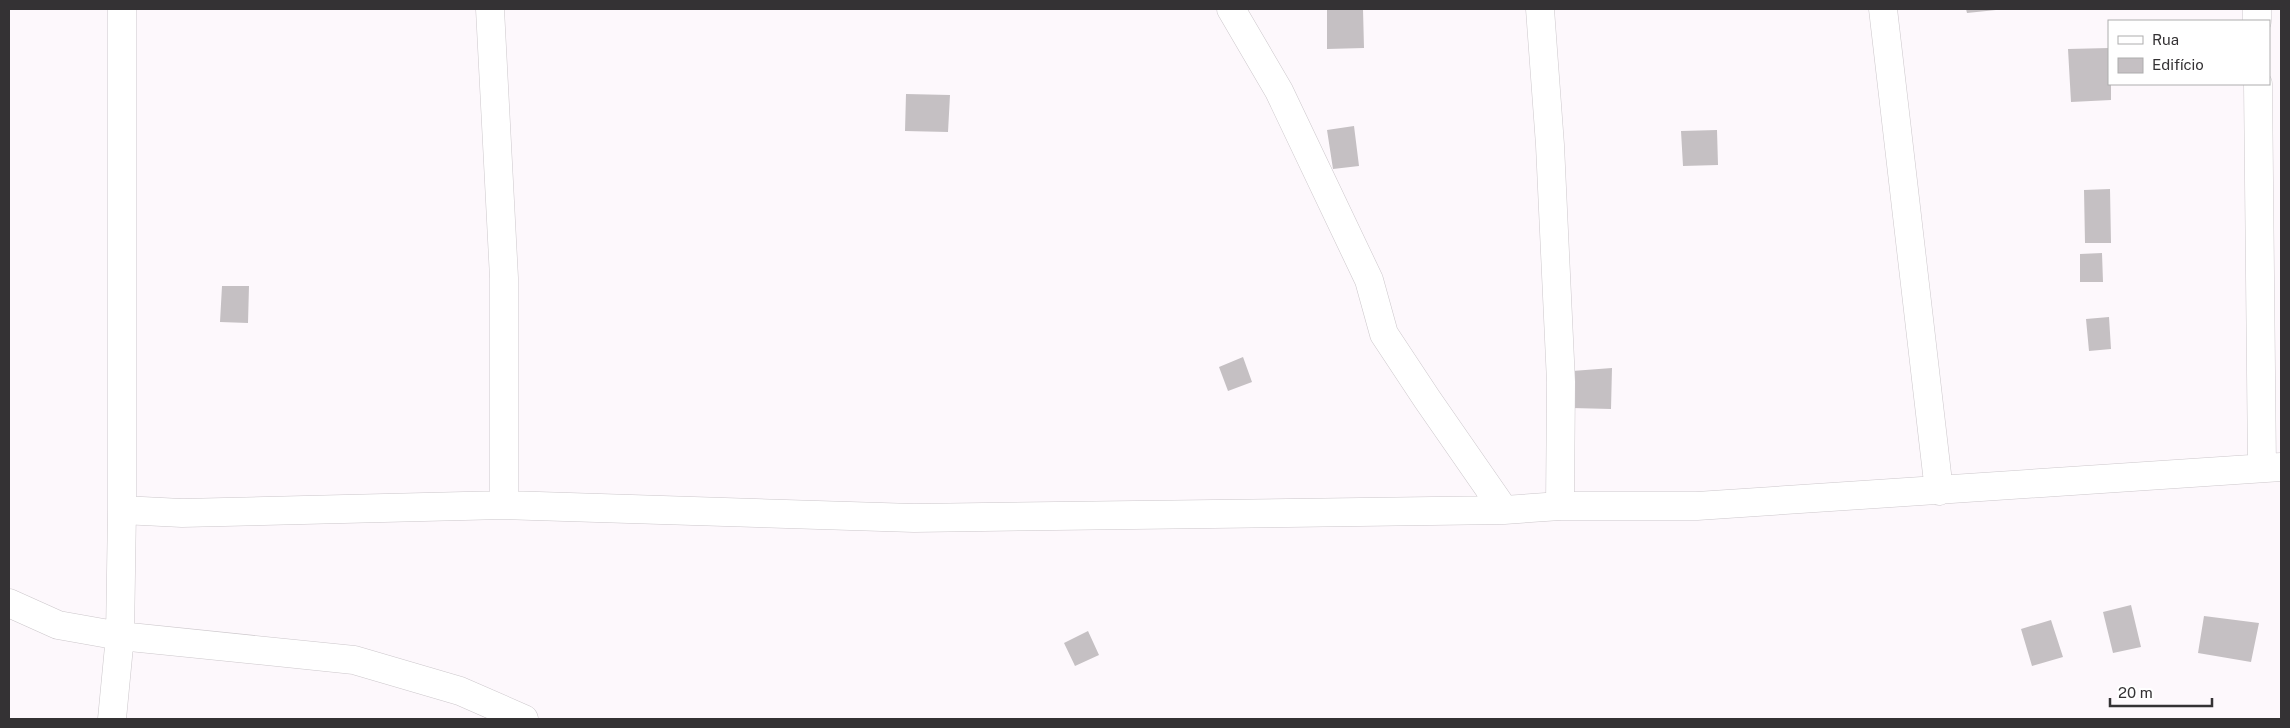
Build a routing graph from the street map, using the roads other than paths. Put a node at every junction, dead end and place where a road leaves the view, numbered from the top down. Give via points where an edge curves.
1 (122, 9) edge
2 (490, 9) edge
3 (1231, 9) edge
4 (1540, 9) edge
5 (1883, 9) edge
6 (2258, 85) edge
7 (2272, 467) edge
8 (1940, 491) junction
9 (504, 505) junction
10 (1560, 506) junction
11 (122, 510) junction
12 (1504, 510) junction
13 (9, 602) edge
14 (120, 636) junction
15 (112, 719) edge
16 (524, 719) edge

1 - 11 street
2 - 9 street via 504,278
3 - 12 street via 1279,91 1369,280 1384,334
4 - 10 street via 1550,145 1560,373
5 - 8 street
6 - 7 street
7 - 8 street
8 - 10 street via 1697,506
9 - 11 street via 182,513
9 - 12 street via 914,518
10 - 12 street
11 - 14 street
13 - 14 street via 58,625
14 - 15 street
14 - 16 street via 354,660 460,691

